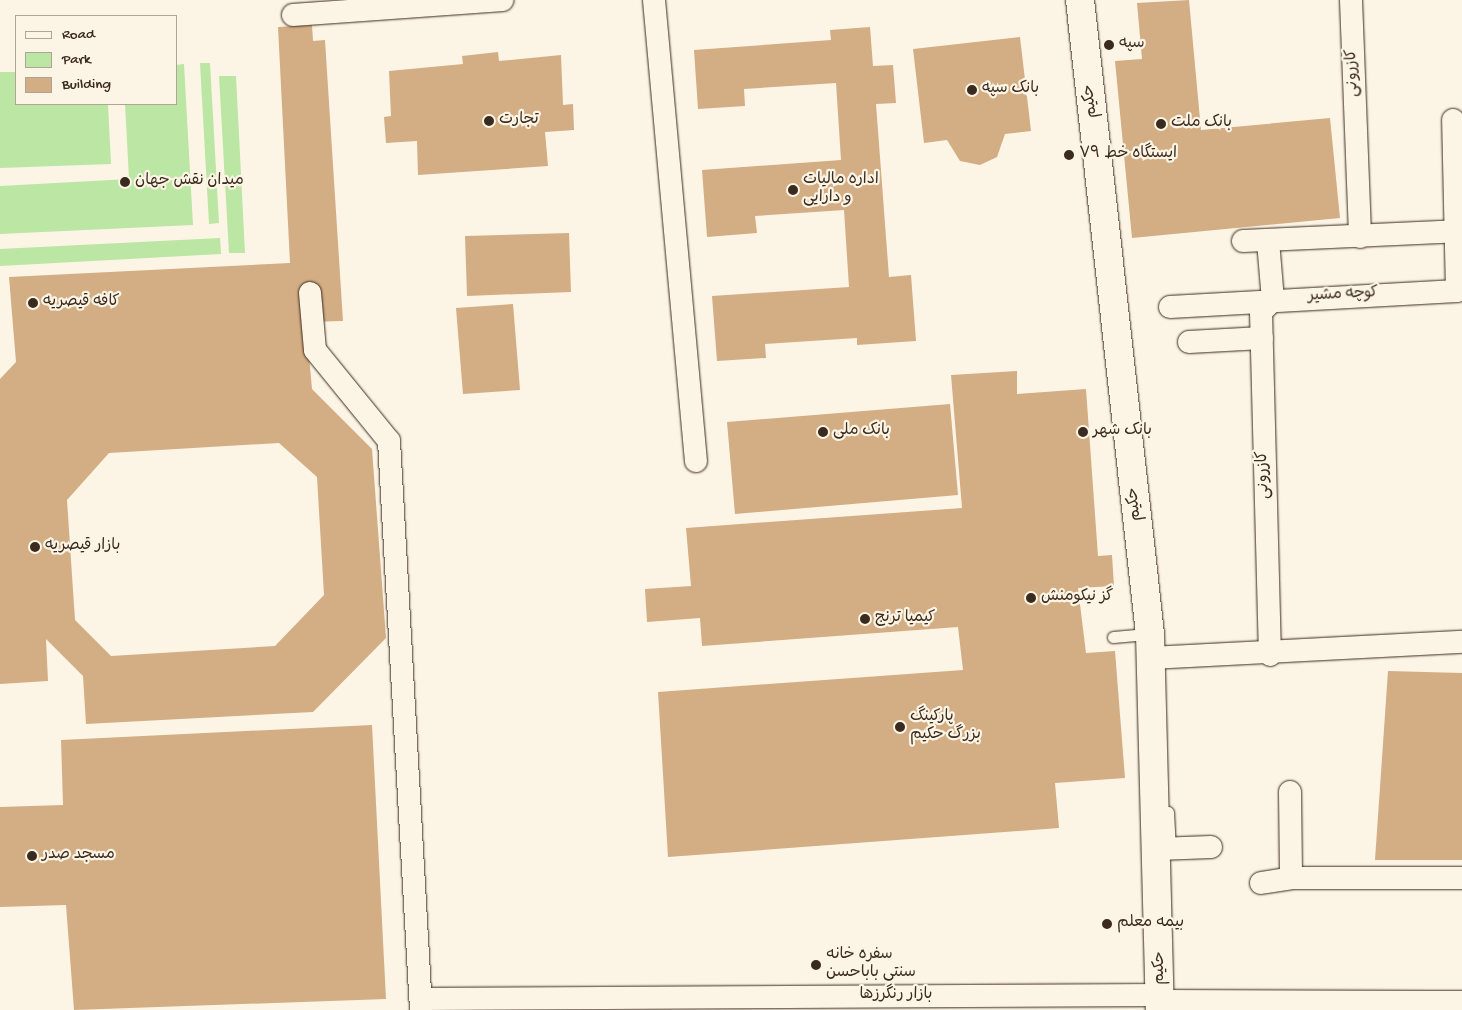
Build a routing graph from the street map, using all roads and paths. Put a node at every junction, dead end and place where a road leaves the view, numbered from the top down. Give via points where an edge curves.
1 (502, 0) edge
2 (654, 0) edge
3 (1080, 0) edge
4 (1093, 0) edge
5 (1351, 0) edge
6 (293, 14) dead end
7 (1453, 120) dead end
8 (1460, 232) edge
9 (1360, 237) junction
10 (1243, 241) dead end
11 (1268, 241) junction
12 (310, 293) dead end
13 (1273, 300) junction
14 (1170, 307) dead end
15 (1262, 338) junction
16 (1189, 342) dead end
17 (696, 461) dead end
18 (1112, 638) dead end
19 (1462, 642) edge
20 (1155, 649) junction
21 (1270, 655) junction
22 (1290, 792) dead end
23 (1211, 847) dead end
24 (1164, 849) junction
25 (1291, 878) junction
26 (1462, 878) edge
27 (1261, 884) dead end
28 (1462, 1002) edge
29 (1164, 1003) edge
30 (421, 1004) edge

1 - 6 street
2 - 17 street
3 - 20 main road, حکیم
4 - 20 lane, حکیم
5 - 9 street, کازرونی
7 - 8 street
8 - 9 street
8 - 13 street, كوچه مشير via 1457,291
9 - 11 street
10 - 11 street
11 - 13 street
12 - 30 street via 315,350 389,441
13 - 14 street, كوچه مشير
13 - 15 street, کازرونی via 1261,312
15 - 16 street
15 - 21 street, کازرونی
18 - 20 lane
19 - 21 street
20 - 21 street
20 - 24 main road, حکیم
22 - 25 street
23 - 24 street
24 - 29 main road, حکیم
25 - 26 street
25 - 27 street
28 - 29 street, بازار رنگرزها
29 - 30 street, بازار رنگرزها

